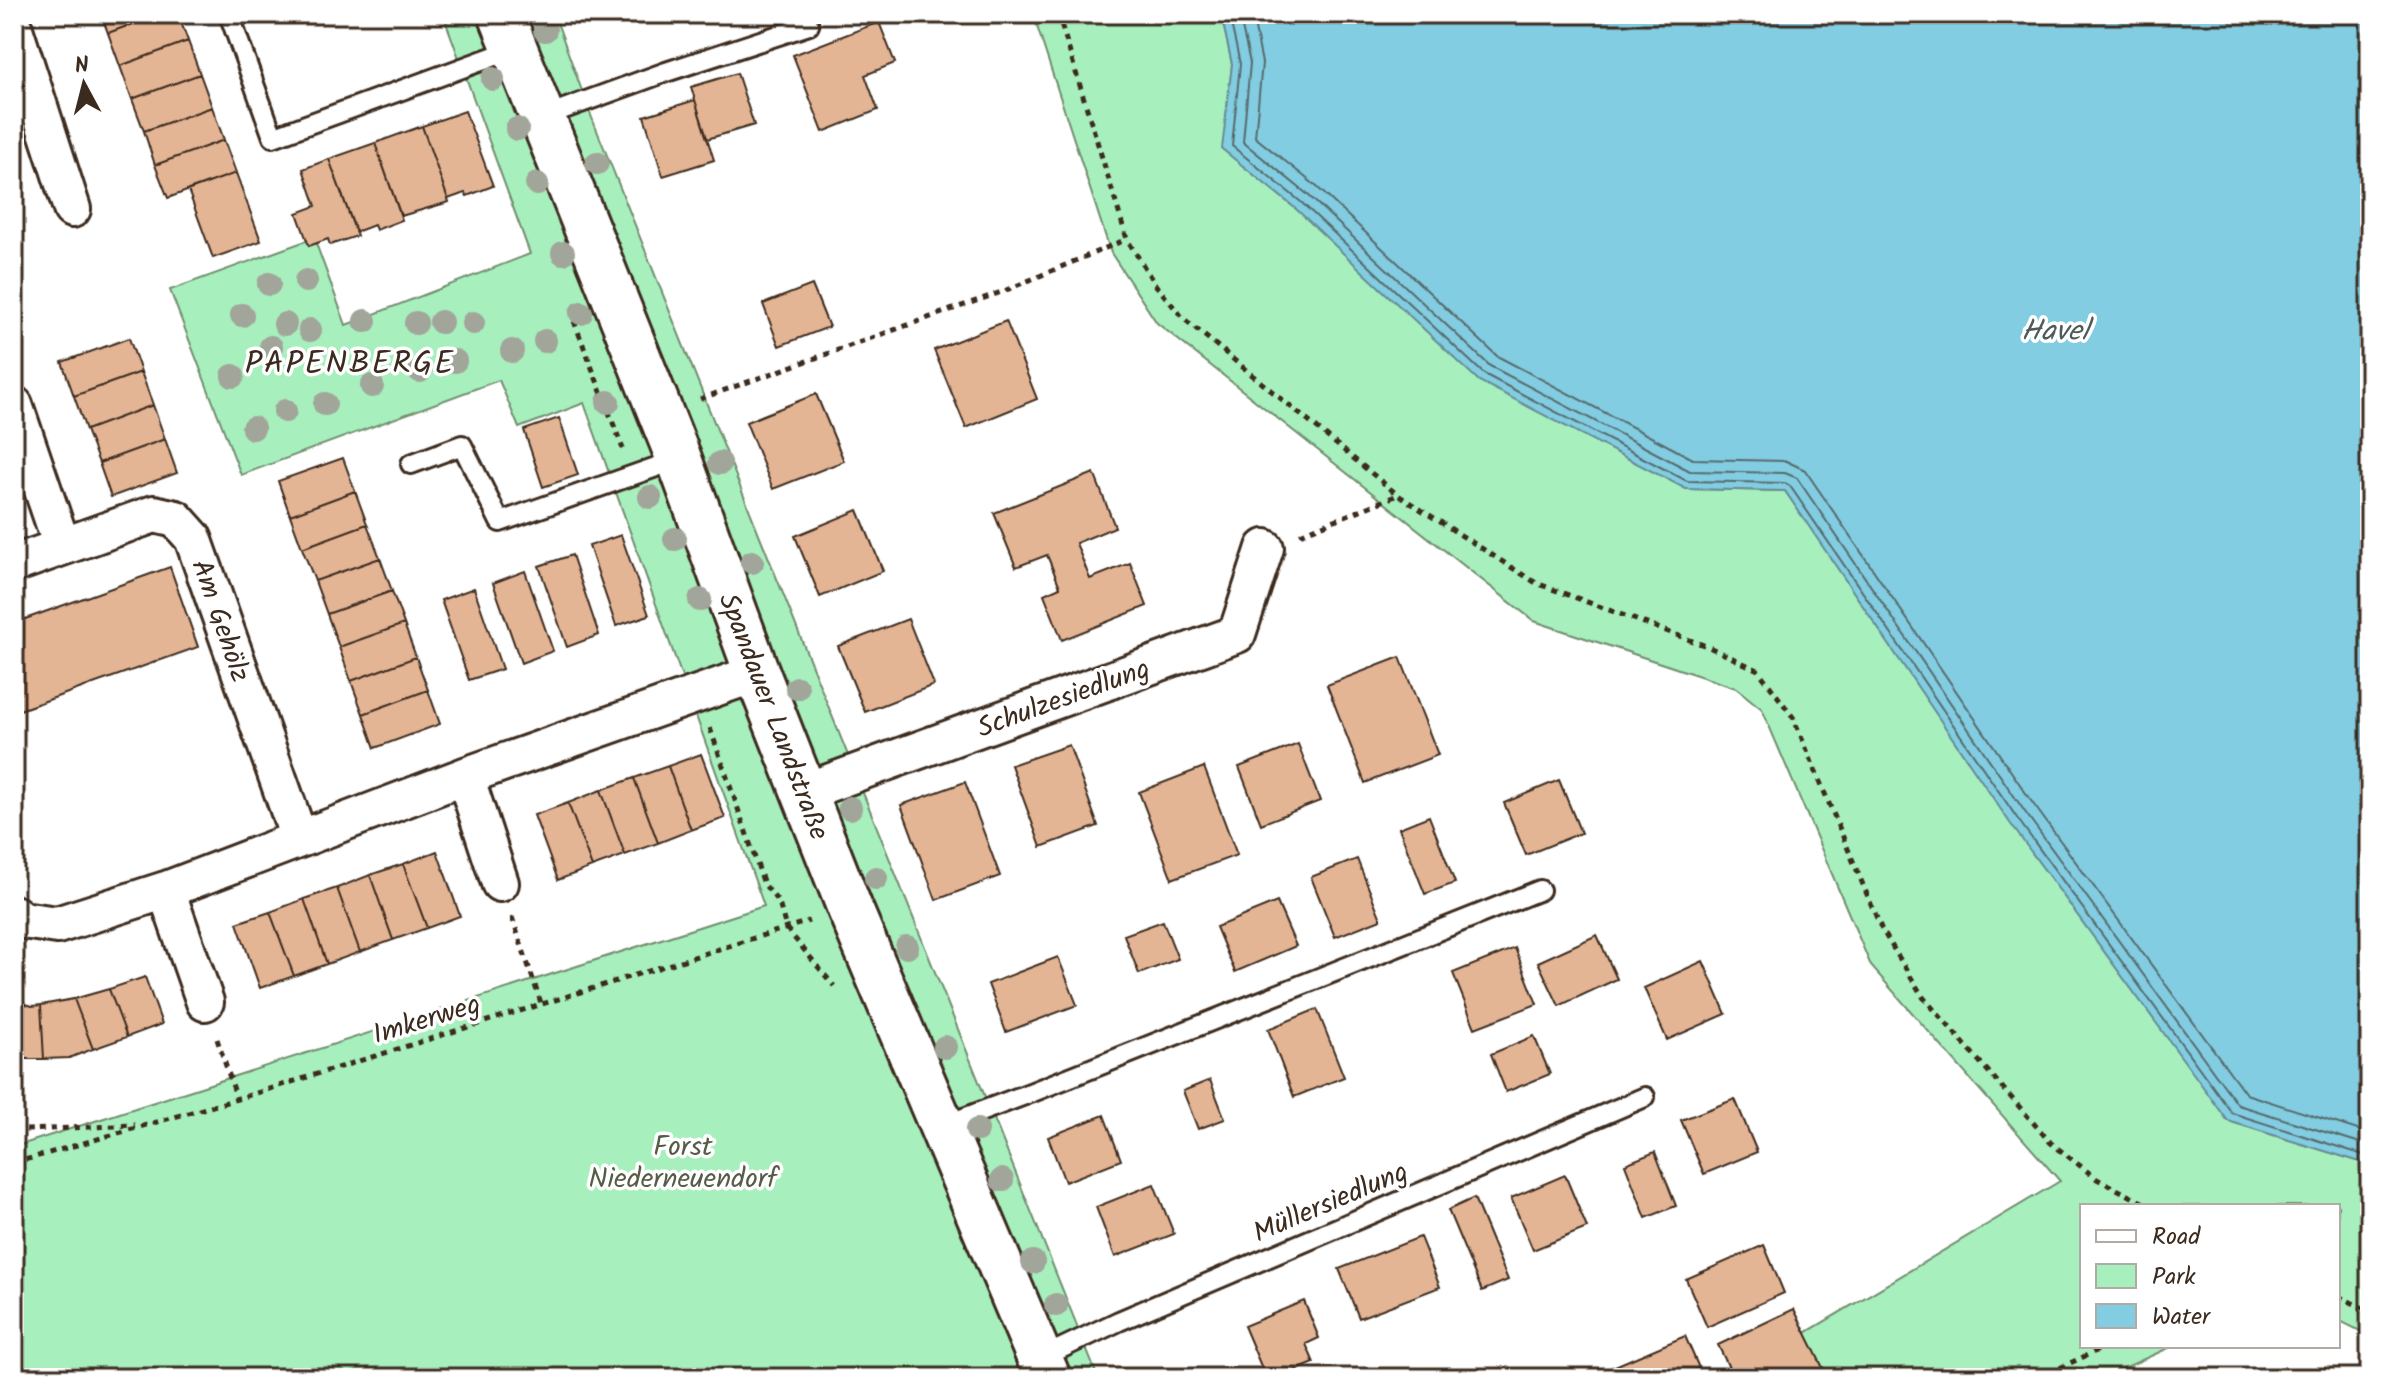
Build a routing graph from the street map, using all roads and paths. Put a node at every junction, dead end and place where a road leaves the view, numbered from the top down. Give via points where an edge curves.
1 (229, 14) edge
2 (1058, 14) edge
3 (809, 25) dead end
4 (14, 29) edge
5 (508, 31) edge
6 (542, 117) junction
7 (72, 209) dead end
8 (1127, 239) junction
9 (699, 399) dead end
10 (14, 405) edge
11 (679, 459) junction
12 (411, 464) dead end
13 (1398, 495) junction
14 (62, 546) junction
15 (1265, 548) joint
16 (14, 564) edge
17 (757, 673) junction
18 (465, 776) junction
19 (804, 792) junction
20 (299, 838) junction
21 (500, 883) joint
22 (166, 890) junction
23 (1540, 890) dead end
24 (850, 909) junction
25 (14, 914) edge
26 (205, 1002) joint
27 (541, 1003) junction
28 (1645, 1097) dead end
29 (237, 1099) junction
30 (144, 1125) junction
31 (940, 1127) junction
32 (14, 1128) edge
33 (14, 1163) edge
34 (2146, 1204) edge
35 (2340, 1297) edge
36 (2370, 1311) edge
37 (2103, 1348) edge
38 (1044, 1369) edge
39 (2053, 1375) edge
40 (2038, 1378) edge

1 - 5 lane, Spandauer Landstraße via 273,137
2 - 8 path
3 - 6 lane
4 - 7 street
5 - 6 main road, Spandauer Landstraße
6 - 11 main road, Spandauer Landstraße
8 - 9 path via 1004,291
8 - 13 path via 1183,318
10 - 14 street
11 - 12 lane via 500,522 462,445
11 - 17 main road, Spandauer Landstraße
13 - 15 path
13 - 34 path via 1536,583 1758,670 1793,717 1881,928 1923,997 2051,1143 2097,1179
14 - 16 street, Am Gehölz
14 - 20 street, Am Gehölz via 154,514 176,519 193,538
15 - 19 street, Schulzesiedlung via 1237,634
17 - 18 street
17 - 19 main road, Spandauer Landstraße
18 - 20 street
18 - 21 street
19 - 24 main road, Spandauer Landstraße
20 - 22 street
21 - 27 path
22 - 25 street via 57,925
22 - 26 street
23 - 31 lane
24 - 27 path, Imkerweg
24 - 31 main road, Spandauer Landstraße
26 - 29 path
27 - 29 path, Imkerweg
28 - 38 lane, Müllersiedlung via 1134,1315
29 - 30 path, Imkerweg
30 - 32 path
30 - 33 path, Imkerweg
31 - 38 main road, Spandauer Landstraße
35 - 36 path
37 - 39 path
39 - 40 path

